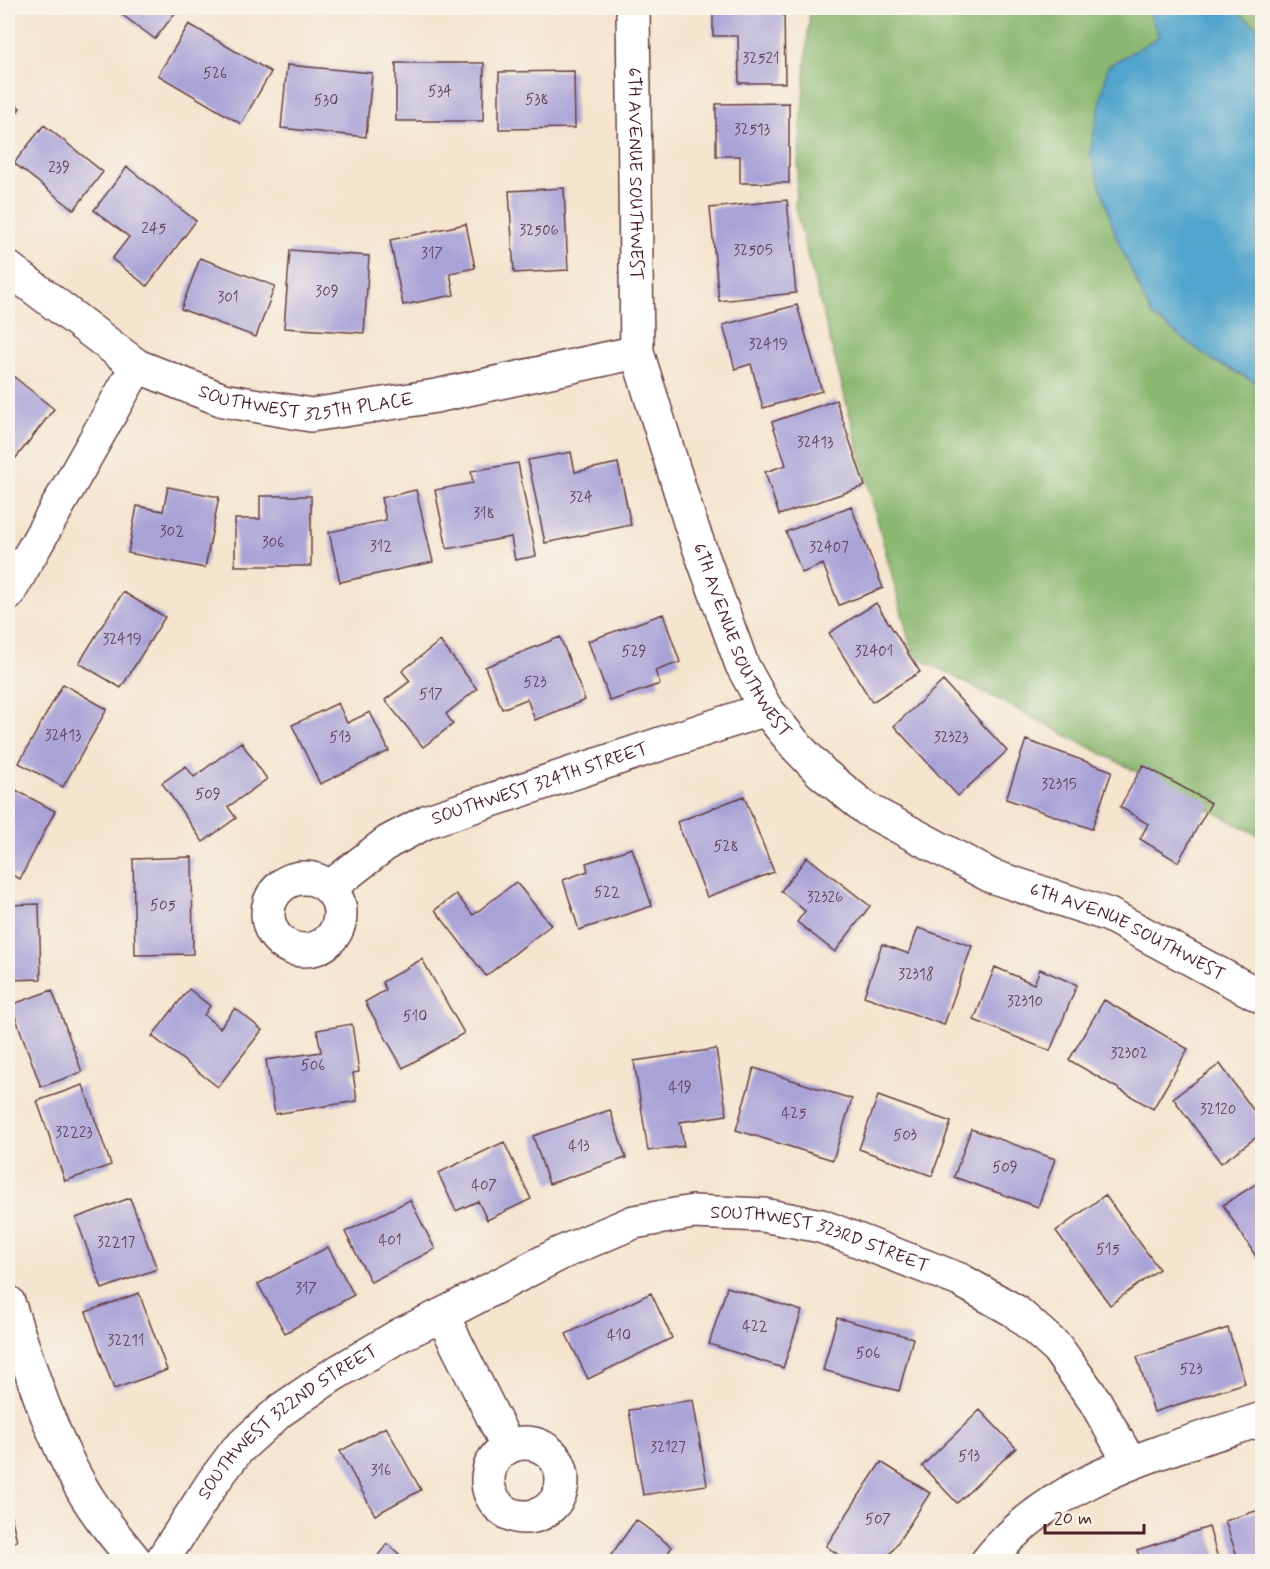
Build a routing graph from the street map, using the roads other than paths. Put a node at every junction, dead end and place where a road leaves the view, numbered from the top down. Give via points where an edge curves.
1 (633, 8) edge
2 (8, 268) edge
3 (638, 352) junction
4 (137, 366) junction
5 (8, 594) edge
6 (766, 709) junction
7 (330, 888) dead end
8 (1263, 997) edge
9 (8, 1302) edge
10 (442, 1315) junction
11 (1263, 1419) edge
12 (508, 1447) dead end
13 (1130, 1462) junction
14 (136, 1562) edge
15 (161, 1562) edge
16 (987, 1562) edge

1 - 3 street, 6TH AVENUE SOUTHWEST
2 - 4 street, SOUTHWEST 325TH PLACE
3 - 4 street, SOUTHWEST 325TH PLACE via 436,396 311,415 223,400
3 - 6 street, 6TH AVENUE SOUTHWEST via 690,522 742,664
4 - 5 street
6 - 7 street, SOUTHWEST 324TH STREET via 428,821 388,842
6 - 8 street, 6TH AVENUE SOUTHWEST via 822,773 868,810 991,876 1109,915
9 - 14 street via 35,1385 81,1488
10 - 12 street
10 - 13 street, SOUTHWEST 323RD STREET via 561,1253 634,1222 693,1212 763,1215 820,1226 960,1280 1015,1311 1057,1348 1095,1401
10 - 15 street, SOUTHWEST 322ND STREET via 400,1335 281,1410 237,1450
11 - 13 street
13 - 16 street via 1072,1490 1032,1516

